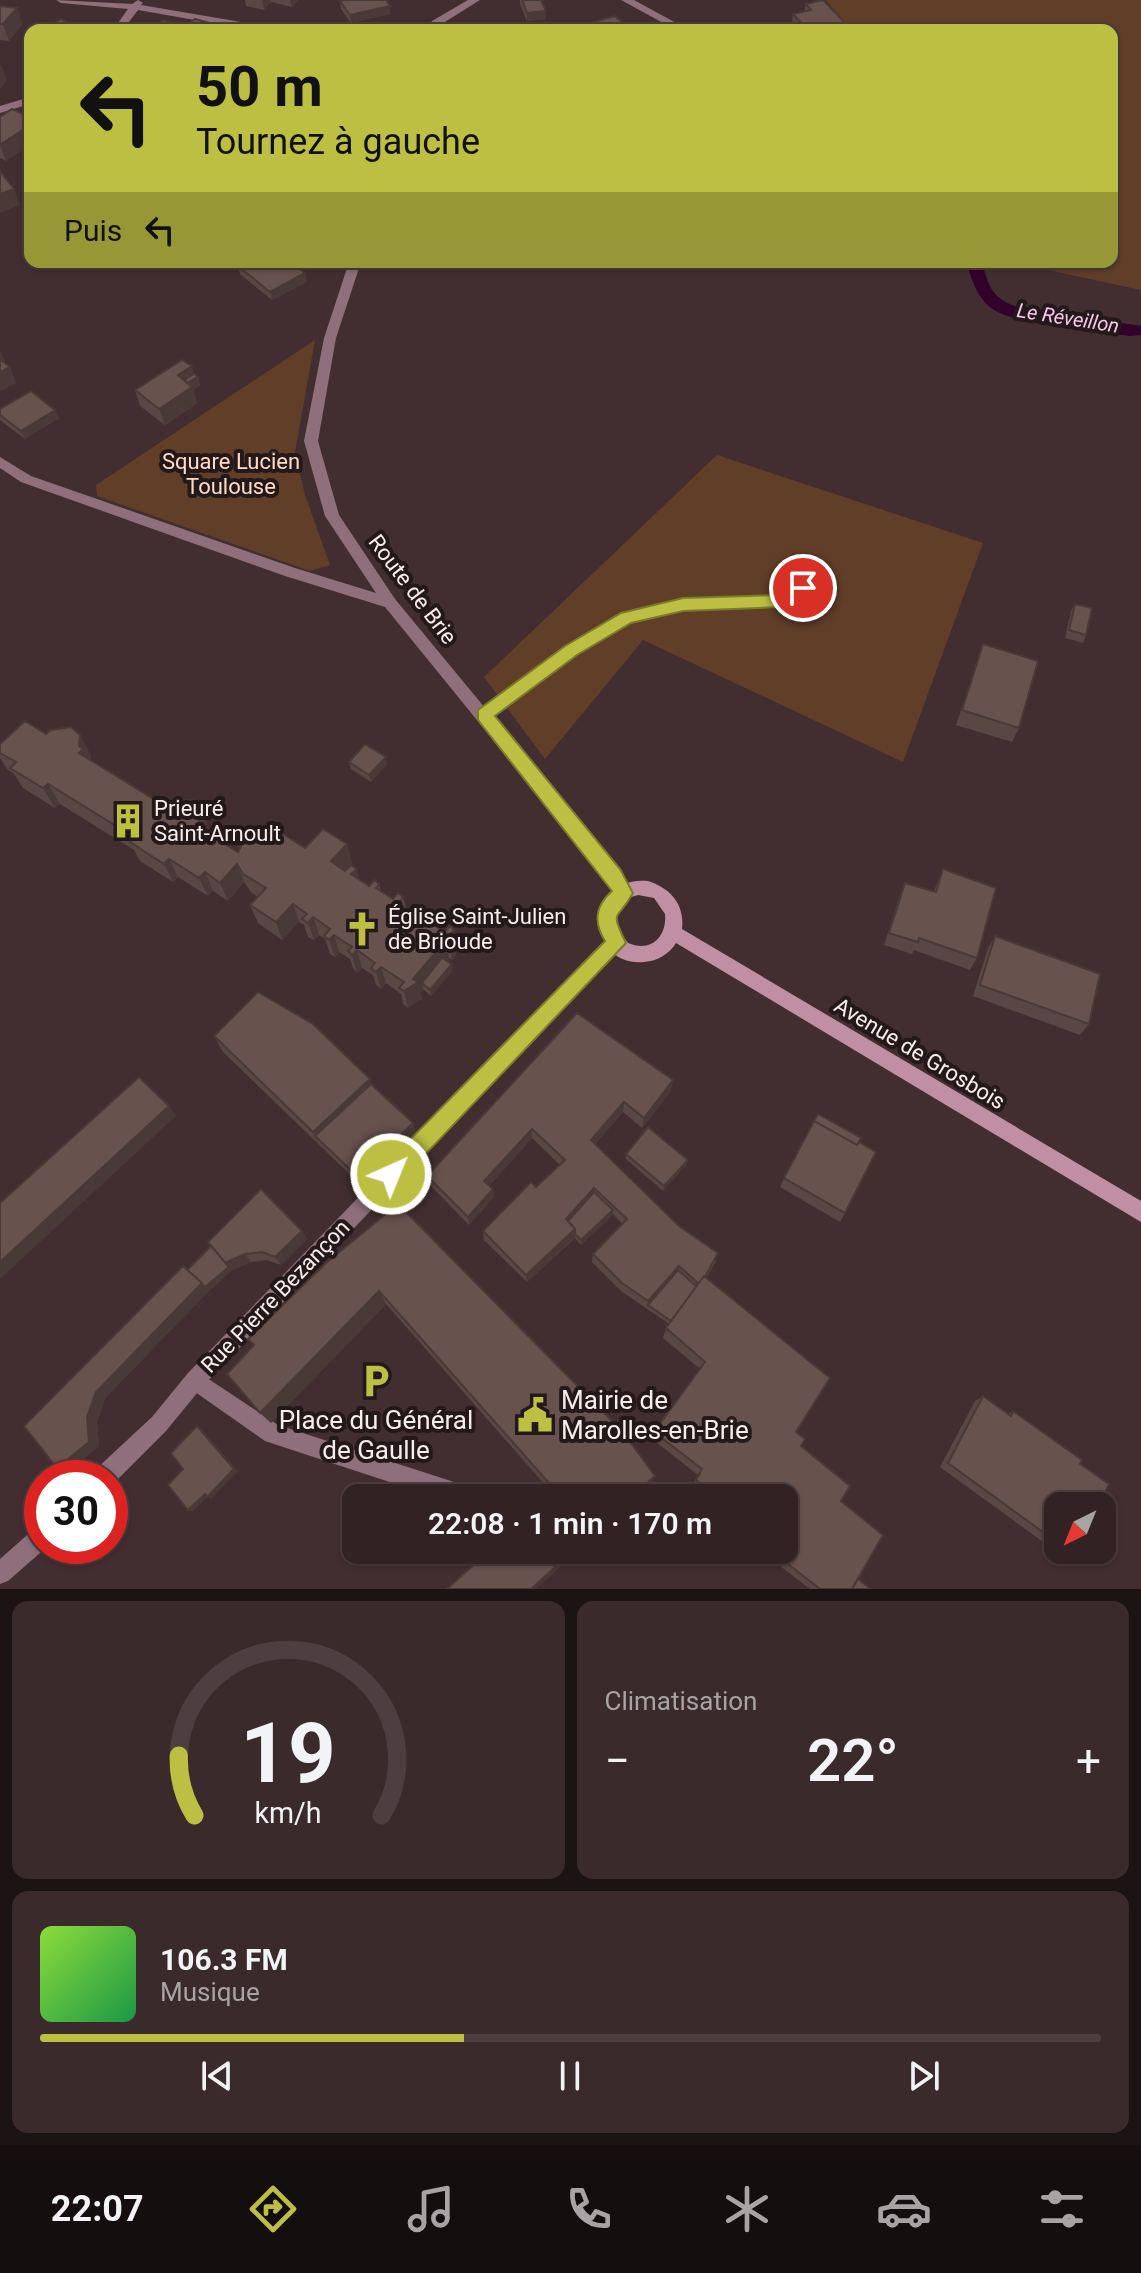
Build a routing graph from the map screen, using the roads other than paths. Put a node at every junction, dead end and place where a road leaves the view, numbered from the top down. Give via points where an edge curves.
1 (61, 0) edge
2 (475, 0) edge
3 (626, 0) edge
4 (138, 4) edge
5 (123, 24) edge
6 (240, 24) edge
7 (435, 24) edge
8 (672, 24) edge
9 (24, 102) edge
10 (0, 110) edge
11 (353, 268) edge
12 (0, 462) edge
13 (803, 588) dead end
14 (390, 603) junction
15 (484, 715) junction
16 (623, 893) junction
17 (674, 933) junction
18 (616, 943) junction
19 (1141, 1212) edge
20 (195, 1380) junction
21 (122, 1460) edge
22 (427, 1484) edge
23 (24, 1552) edge
24 (0, 1573) edge

1 - 4 street
2 - 7 street
3 - 8 street
4 - 5 street
4 - 6 street
9 - 10 street
11 - 14 street, Route de Brie via 330,338 311,441 332,516
12 - 14 street via 26,479
13 - 15 street via 783,601 683,604 627,618 571,650
14 - 15 street, Route de Brie
15 - 16 street, Route de Brie
16 - 17 street via 642,889 661,895 675,912
16 - 18 street via 606,915
17 - 18 street via 648,952
17 - 19 street, Avenue de Grosbois
18 - 20 street, Rue Pierre Bezançon
20 - 21 street, Rue Pierre Bezançon
20 - 22 street via 272,1434
23 - 24 street

